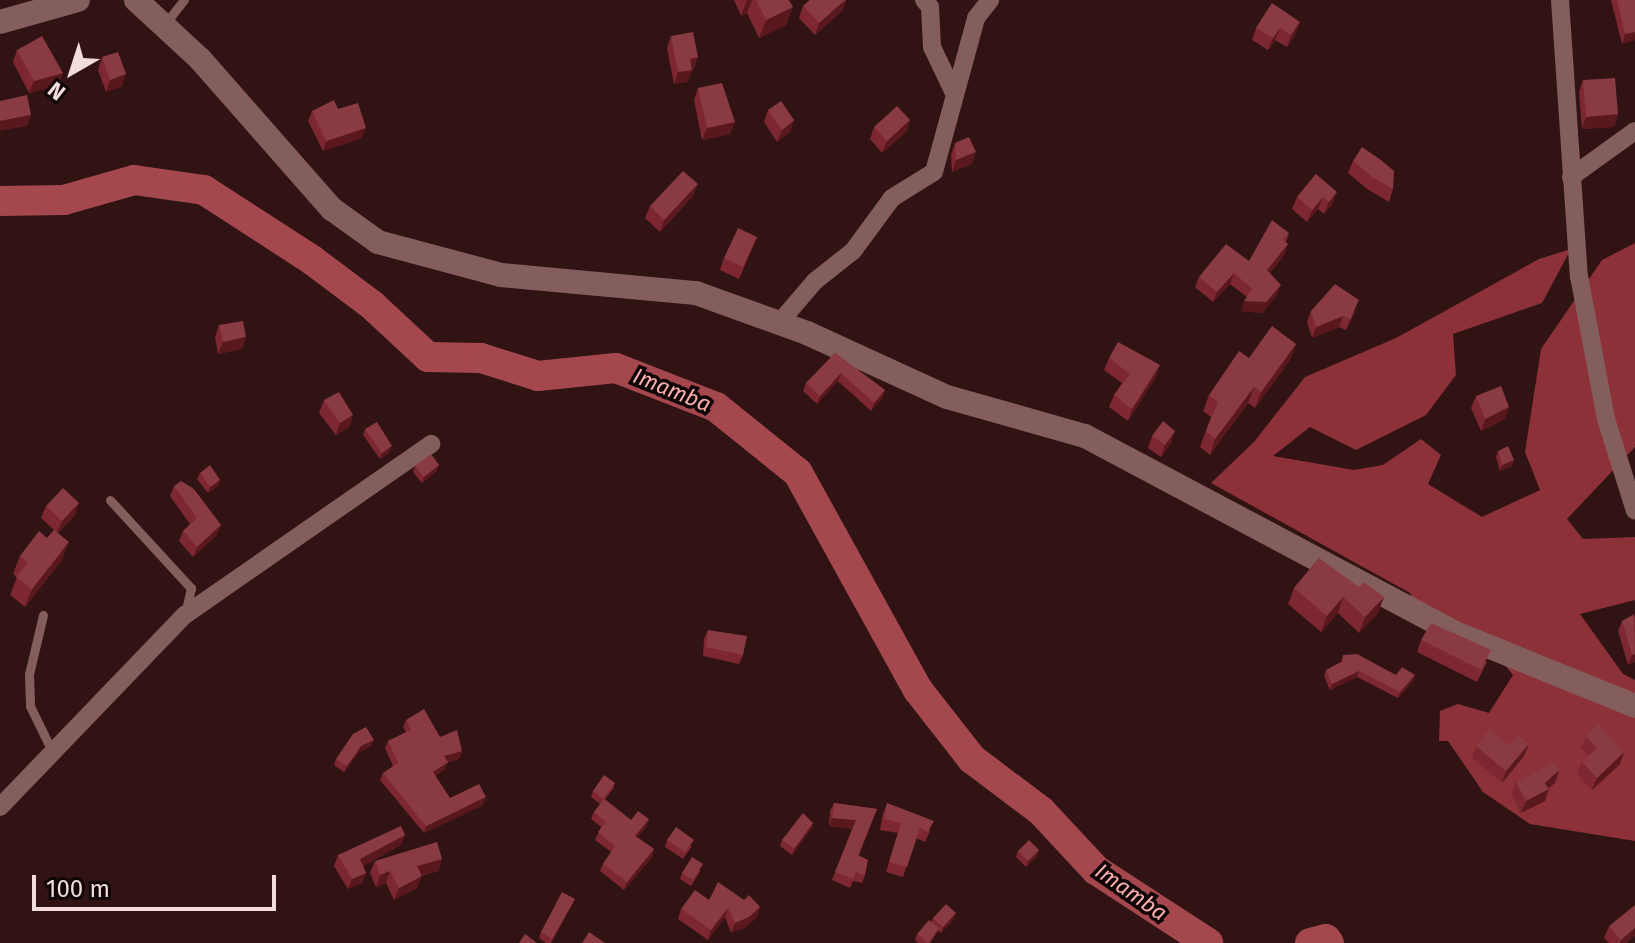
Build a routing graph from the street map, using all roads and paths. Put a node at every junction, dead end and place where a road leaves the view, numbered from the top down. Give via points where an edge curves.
1 (78, 0) edge
2 (136, 0) edge
3 (184, 0) edge
4 (924, 0) edge
5 (990, 0) edge
6 (1560, 0) edge
7 (0, 22) edge
8 (165, 24) junction
9 (953, 91) junction
10 (1635, 131) edge
11 (1571, 177) junction
12 (779, 323) junction
13 (431, 444) dead end
14 (110, 500) dead end
15 (1635, 511) edge
16 (43, 615) dead end
17 (185, 615) junction
18 (1635, 706) edge
19 (52, 751) junction
20 (0, 807) edge

1 - 7 street
2 - 8 street
3 - 8 lane
4 - 9 street via 930,7 932,47
5 - 9 street via 976,18
6 - 11 street
8 - 12 street via 332,209 378,242 501,275 696,293
9 - 12 street via 934,172 892,198 853,251 815,281
10 - 11 street
11 - 15 street via 1579,276 1597,372
12 - 18 street via 947,397 1085,436 1453,632
13 - 17 street
14 - 17 lane via 191,588
16 - 19 lane via 29,674 30,706
17 - 19 street
19 - 20 street

